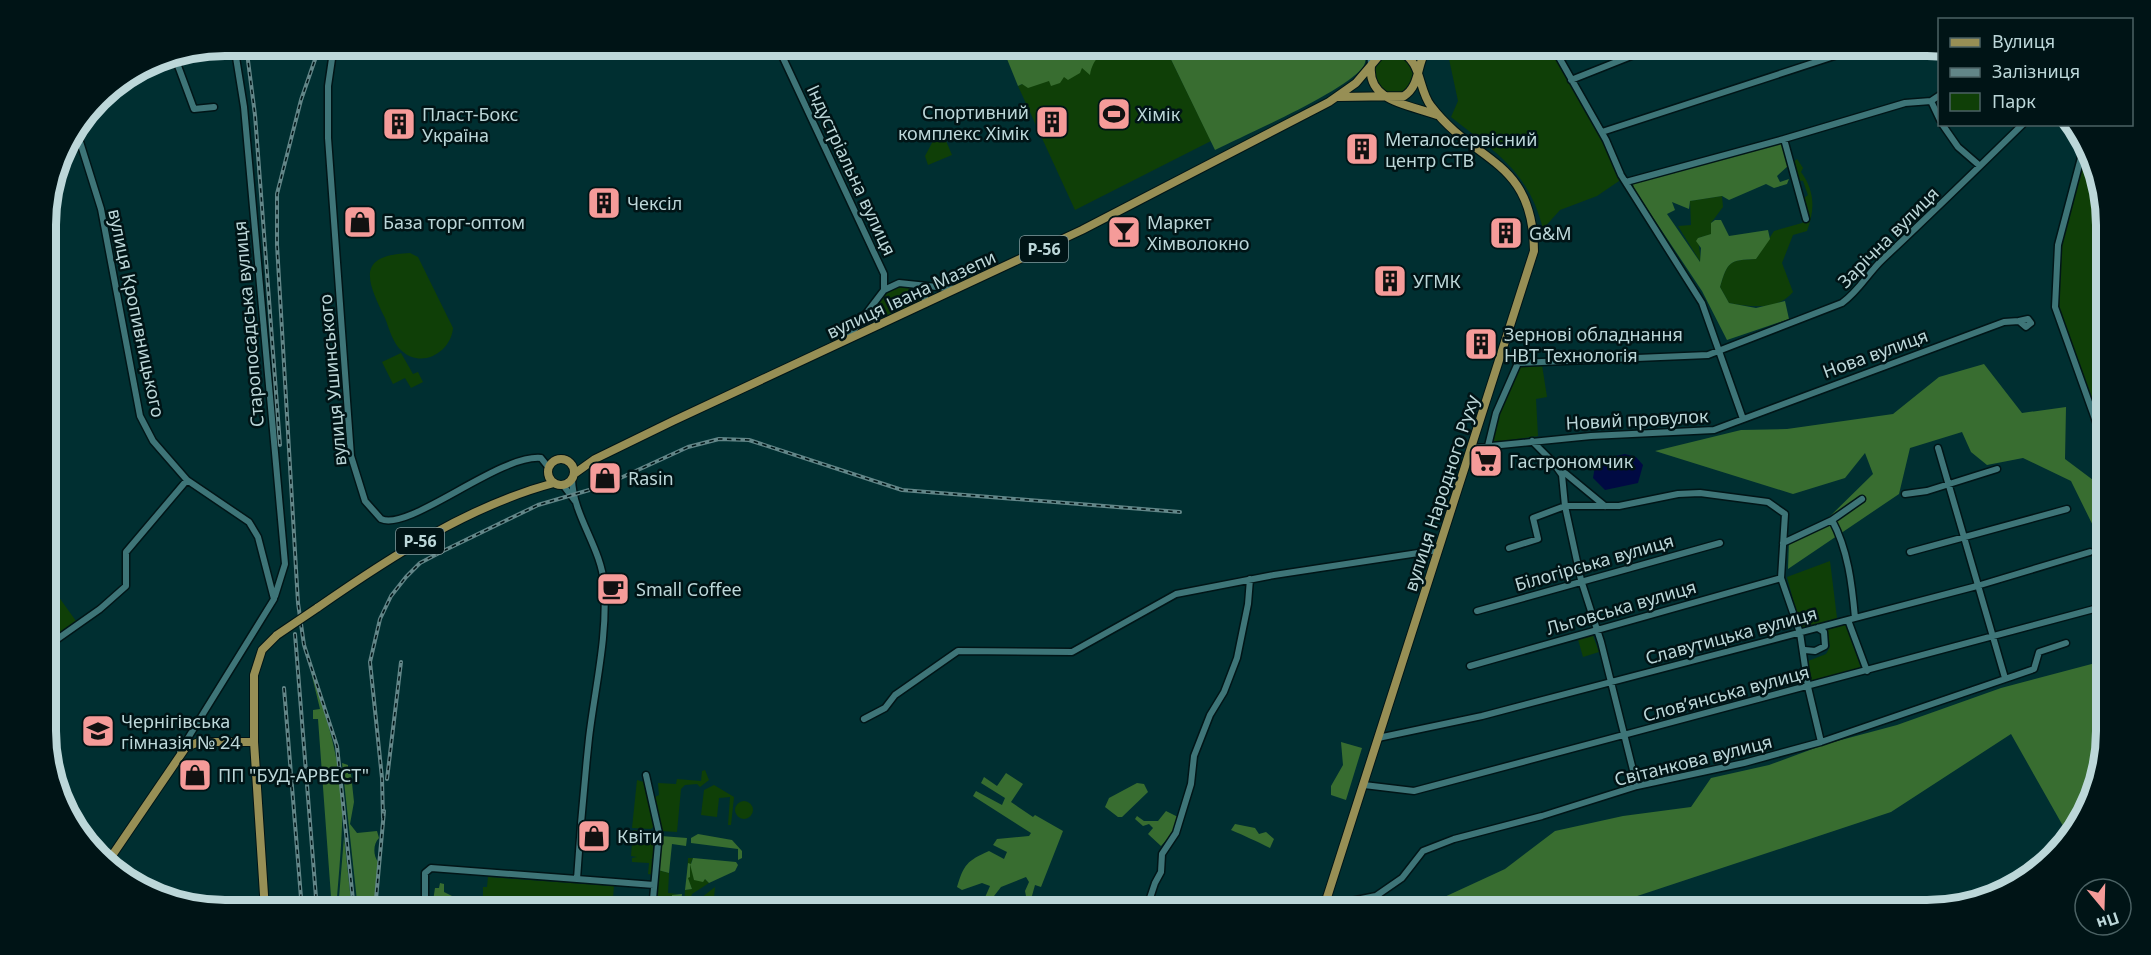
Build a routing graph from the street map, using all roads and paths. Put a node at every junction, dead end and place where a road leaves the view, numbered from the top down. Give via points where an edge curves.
1 (236, 56) edge
2 (332, 56) edge
3 (782, 56) edge
4 (1371, 56) edge
5 (1379, 56) edge
6 (1408, 56) edge
7 (1424, 56) edge
8 (1558, 56) edge
9 (1631, 56) edge
10 (1834, 56) edge
11 (177, 62) edge
12 (1371, 66) junction
13 (1417, 72) junction
14 (1571, 80) junction
15 (1938, 96) edge
16 (1337, 97) junction
17 (1390, 98) junction
18 (1931, 101) junction
19 (214, 107) dead end
20 (1439, 115) junction
21 (1938, 116) edge
22 (1943, 126) edge
23 (2021, 126) edge
24 (1602, 132) junction
25 (79, 139) edge
26 (1784, 139) junction
27 (2081, 157) edge
28 (1980, 166) junction
29 (1626, 182) junction
30 (1806, 219) dead end
31 (884, 274) junction
32 (899, 283) junction
33 (917, 285) junction
34 (957, 289) junction
35 (884, 290) junction
36 (925, 304) junction
37 (871, 308) junction
38 (2019, 321) dead end
39 (880, 325) junction
40 (846, 340) junction
41 (1719, 352) junction
42 (1743, 419) junction
43 (2096, 422) edge
44 (1532, 441) junction
45 (1488, 446) junction
46 (1471, 448) junction
47 (1938, 448) dead end
48 (590, 461) junction
49 (571, 464) junction
50 (1996, 469) dead end
51 (549, 471) junction
52 (1562, 475) junction
53 (573, 476) junction
54 (186, 480) junction
55 (559, 484) junction
56 (1948, 485) junction
57 (531, 489) junction
58 (1905, 494) dead end
59 (1862, 499) dead end
60 (576, 503) junction
61 (1565, 506) junction
62 (1605, 507) junction
63 (2067, 509) dead end
64 (1832, 520) junction
65 (1964, 537) junction
66 (1720, 543) dead end
67 (1783, 543) junction
68 (1509, 548) dead end
69 (1438, 550) junction
70 (1910, 552) dead end
71 (2090, 552) dead end
72 (1781, 578) junction
73 (1250, 579) junction
74 (1581, 580) junction
75 (1977, 586) junction
76 (274, 599) junction
77 (2094, 609) dead end
78 (1477, 611) dead end
79 (1851, 619) junction
80 (1818, 628) junction
81 (1597, 629) junction
82 (1800, 633) junction
83 (1992, 636) junction
84 (56, 640) edge
85 (2066, 643) dead end
86 (1804, 650) junction
87 (1470, 666) dead end
88 (1867, 671) junction
89 (2005, 678) junction
90 (1611, 682) junction
91 (1808, 687) junction
92 (864, 719) dead end
93 (1624, 736) junction
94 (1378, 738) junction
95 (254, 742) junction
96 (1821, 742) junction
97 (180, 753) junction
98 (646, 775) dead end
99 (1364, 785) junction
100 (1637, 786) junction
101 (111, 855) edge
102 (577, 879) junction
103 (654, 885) junction
104 (1150, 899) edge
105 (1327, 899) edge
106 (1359, 899) edge
107 (264, 900) edge
108 (425, 900) edge
109 (653, 900) edge

1 - 76 street, Старопосадська вулиця via 244,106 285,564
2 - 51 street, вулиця Ушинського via 328,138 351,456 365,501 381,519 397,521 531,458 540,458
3 - 31 street, Індустріальна вулиця
4 - 12 street
5 - 12 main road, Р-56
6 - 13 main road
7 - 13 main road, Р-56
8 - 14 street
9 - 14 street
10 - 24 street
11 - 19 street via 194,109
12 - 16 main road, вулиця Івана Мазепи / Р-56
12 - 17 main road via 1374,89
13 - 17 main road, Р-56 via 1416,83 1408,93
13 - 20 main road, вулиця Народного Руху via 1424,94
14 - 24 street
15 - 18 street
16 - 17 main road, вулиця Івана Мазепи / Р-56
16 - 34 main road, вулиця Івана Мазепи / Р-56 via 1082,230
17 - 20 main road, вулиця Народного Руху
18 - 21 street
18 - 26 street via 1905,103
20 - 46 main road, вулиця Народного Руху via 1512,178 1525,198 1534,236 1531,263
22 - 28 street via 1958,147
23 - 28 street, Зарічна вулиця
24 - 29 street
25 - 54 street, вулиця Кропивницького via 101,209 140,416 153,441
26 - 29 street
26 - 30 street
27 - 43 street via 2058,245 2055,307
28 - 41 street, Зарічна вулиця via 1880,261 1853,296
29 - 41 street via 1702,303
31 - 32 street, Індустріальна вулиця
31 - 35 street, Індустріальна вулиця
32 - 33 street
32 - 35 street
33 - 34 street
33 - 36 street via 925,292
34 - 36 main road, вулиця Івана Мазепи / Р-56
35 - 37 street
36 - 39 main road, вулиця Івана Мазепи / Р-56
37 - 39 street
37 - 40 street
38 - 42 street, Нова вулиця via 2004,322
39 - 40 main road, вулиця Івана Мазепи / Р-56
40 - 48 main road, вулиця Івана Мазепи / Р-56
41 - 42 street
41 - 45 street via 1518,363 1496,413
42 - 44 street, Новий провулок via 1714,430
44 - 45 street, Новий провулок
44 - 52 street
45 - 46 street, Новий провулок
46 - 69 main road, вулиця Народного Руху
47 - 56 street
48 - 49 main road, вулиця Івана Мазепи / Р-56
48 - 53 main road, вулиця Івана Мазепи / Р-56
49 - 51 main road, вулиця Івана Мазепи / Р-56 via 560,460
49 - 53 main road
50 - 56 street
51 - 55 main road
51 - 57 main road, вулиця Івана Мазепи / Р-56
52 - 61 street
52 - 62 street via 1565,473
53 - 55 main road, вулиця Івана Мазепи / Р-56
53 - 60 street
54 - 76 street, вулиця Кропивницького via 249,522 258,537
54 - 84 street via 126,552 126,586
55 - 57 main road, вулиця Івана Мазепи / Р-56
55 - 60 street
56 - 58 street
56 - 65 street
57 - 95 main road, вулиця Івана Мазепи / Р-56, bridge via 417,543 277,635 262,650 254,675
59 - 64 street
60 - 102 street via 599,560 605,615
61 - 62 street
61 - 68 street via 1533,518 1538,539
61 - 74 street
62 - 67 street via 1700,493 1768,502 1785,514
63 - 65 street
64 - 67 street
64 - 79 street via 1843,540 1843,555 1851,574
65 - 70 street
65 - 75 street
66 - 74 street, Білогірська вулиця
67 - 72 street
69 - 73 street
69 - 94 main road, вулиця Народного Руху
71 - 75 street, Славутицька вулиця
72 - 81 street, Льговська вулиця
72 - 82 street
73 - 92 street via 1176,594 1072,652 958,651 895,695 885,708
73 - 104 street via 1237,658 1194,756 1191,784 1176,833 1162,854 1161,872
74 - 78 street, Білогірська вулиця
74 - 81 street
75 - 79 street, Славутицька вулиця
75 - 83 street
76 - 97 street, Старопосадська вулиця
77 - 83 street, Словʼянська вулиця
79 - 80 street, Славутицька вулиця
79 - 88 street
80 - 82 street, Славутицька вулиця
80 - 86 street via 1824,632 1825,646 1815,651
81 - 87 street, Льговська вулиця
81 - 90 street
82 - 86 street
82 - 90 street, Славутицька вулиця
83 - 88 street, Словʼянська вулиця
83 - 89 street
85 - 89 street, Світанкова вулиця via 2042,650 2034,660 2034,669
86 - 91 street
88 - 91 street, Словʼянська вулиця
89 - 96 street, Світанкова вулиця
90 - 93 street
90 - 94 street, Славутицька вулиця
91 - 93 street, Словʼянська вулиця
91 - 96 street
93 - 99 street, Словʼянська вулиця via 1414,791
93 - 100 street
94 - 99 main road, вулиця Народного Руху
95 - 97 main road via 193,743
95 - 107 main road, вулиця Івана Мазепи / Р-56
96 - 100 street, Світанкова вулиця
97 - 101 main road
98 - 103 street via 658,833
99 - 105 main road, вулиця Народного Руху
100 - 106 street, Світанкова вулиця via 1423,851 1402,878 1376,896
102 - 103 street
102 - 108 street via 431,868 425,873
103 - 109 street

